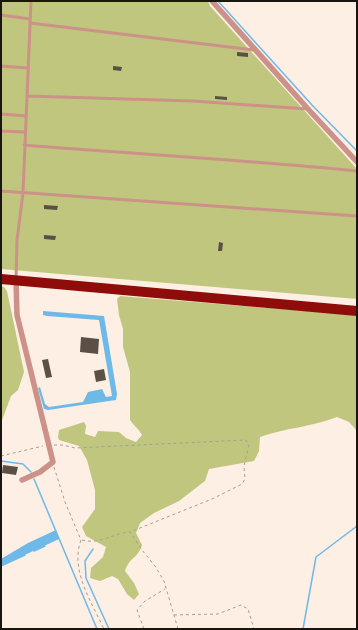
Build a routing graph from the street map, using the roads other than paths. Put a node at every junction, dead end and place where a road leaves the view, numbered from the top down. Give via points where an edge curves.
1 (31, 1) edge
2 (212, 1) edge
3 (1, 15) edge
4 (30, 19) junction
5 (30, 23) junction
6 (254, 50) junction
7 (1, 66) edge
8 (27, 68) junction
9 (27, 96) junction
10 (308, 110) junction
11 (1, 114) edge
12 (26, 116) junction
13 (1, 131) edge
14 (25, 132) junction
15 (24, 145) junction
16 (357, 162) edge
17 (357, 171) edge
18 (1, 192) edge
19 (23, 194) junction
20 (357, 216) edge
21 (1, 279) edge
22 (16, 280) junction
23 (357, 311) edge
24 (22, 480) dead end

1 - 4 lane
2 - 6 street
3 - 4 lane
4 - 5 lane
5 - 6 lane
5 - 8 lane
6 - 10 street
7 - 8 lane
8 - 9 lane
9 - 10 lane via 193,101
9 - 12 lane
10 - 16 street
11 - 12 lane
12 - 14 lane
13 - 14 lane
14 - 15 lane
15 - 17 lane
15 - 19 lane
18 - 19 lane
19 - 20 lane
19 - 22 lane via 17,240
21 - 22 highway
22 - 23 highway
22 - 24 street via 17,315 53,462 40,472

